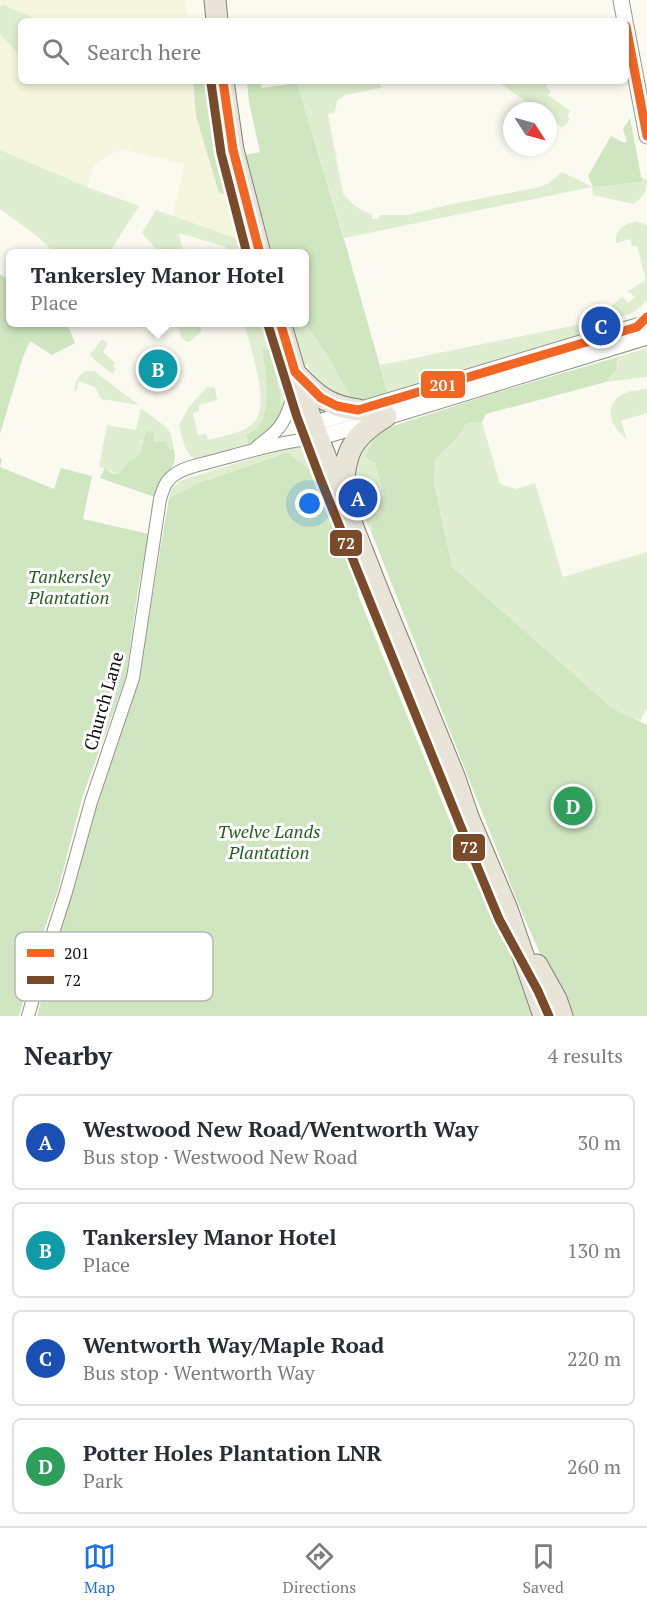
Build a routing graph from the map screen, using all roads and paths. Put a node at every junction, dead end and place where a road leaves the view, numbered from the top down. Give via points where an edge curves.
1 (215, 0) edge
2 (621, 0) edge
3 (217, 18) edge
4 (624, 18) edge
5 (629, 42) edge
6 (223, 84) edge
7 (647, 136) edge
8 (259, 249) edge
9 (644, 326) edge
10 (281, 327) edge
11 (296, 376) junction
12 (358, 410) junction
13 (386, 416) junction
14 (315, 431) junction
15 (253, 450) junction
16 (342, 499) junction
17 (507, 909) junction
18 (54, 932) edge
19 (33, 1001) edge
20 (28, 1016) edge
21 (544, 1016) edge
22 (562, 1016) edge

1 - 3 highway
2 - 4 street
5 - 7 street
6 - 8 highway via 233,150
9 - 12 street
9 - 13 street
10 - 11 highway
11 - 12 highway via 321,398
11 - 14 highway
11 - 15 street, Church Lane via 282,423
12 - 14 street
13 - 14 street
13 - 16 highway via 369,426 355,442 346,463
14 - 15 street, Church Lane via 297,440
14 - 16 highway
15 - 18 street, Church Lane via 183,470 164,487 133,678 91,802
16 - 17 highway
17 - 21 highway
17 - 22 highway
19 - 20 street, Church Lane

